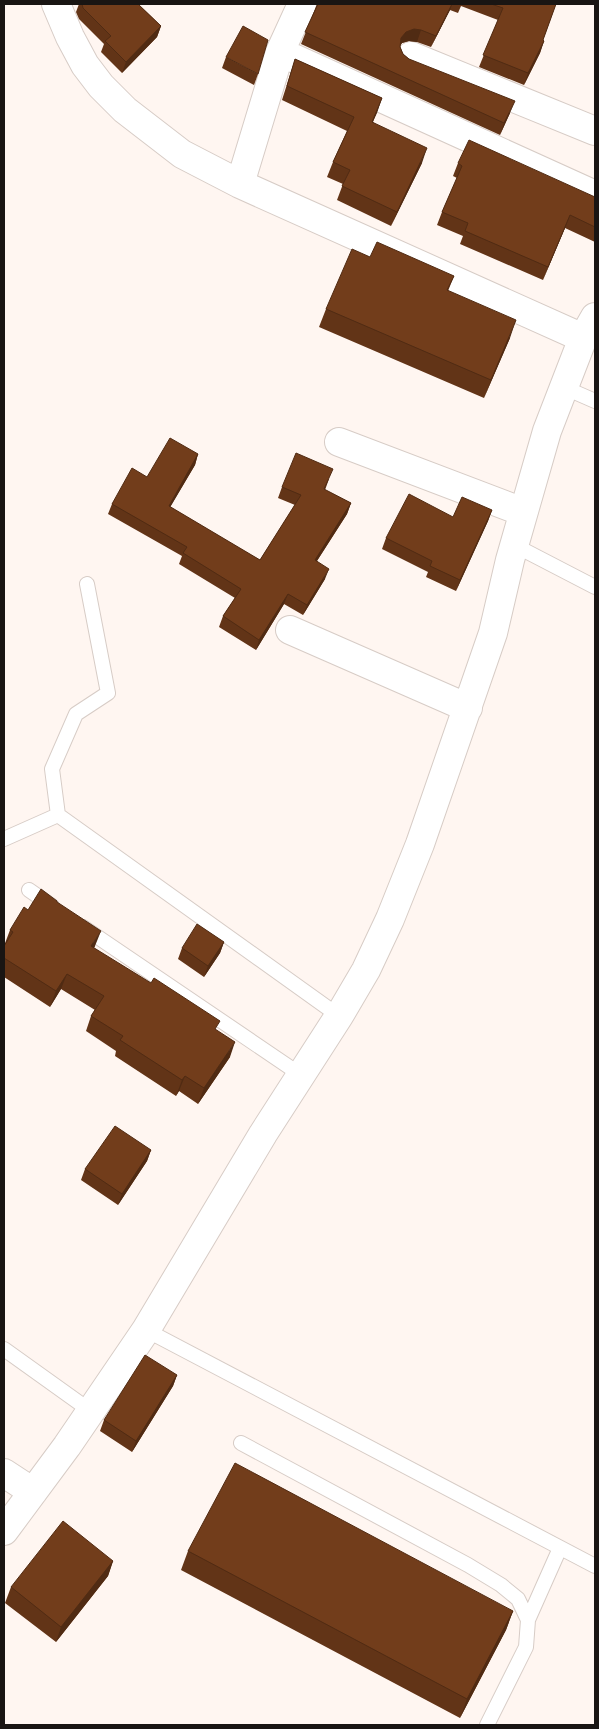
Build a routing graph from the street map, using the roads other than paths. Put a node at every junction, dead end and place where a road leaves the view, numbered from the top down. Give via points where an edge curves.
1 (56, 4) edge
2 (302, 4) edge
3 (280, 52) junction
4 (411, 56) dead end
5 (595, 131) edge
6 (240, 184) junction
7 (595, 195) edge
8 (589, 327) edge
9 (563, 387) junction
10 (595, 402) edge
11 (340, 442) dead end
12 (523, 512) junction
13 (514, 545) junction
14 (87, 584) dead end
15 (595, 586) edge
16 (290, 630) dead end
17 (468, 708) junction
18 (58, 815) junction
19 (4, 839) edge
20 (28, 890) dead end
21 (339, 1016) junction
22 (301, 1075) junction
23 (146, 1330) junction
24 (4, 1349) edge
25 (92, 1412) junction
26 (241, 1443) dead end
27 (4, 1473) edge
28 (33, 1492) junction
29 (6, 1521) edge
30 (560, 1548) junction
31 (595, 1566) edge
32 (528, 1620) junction
33 (487, 1725) edge

1 - 6 street via 86,65 125,110 182,154
2 - 3 street
3 - 6 street
3 - 7 street
4 - 5 street
6 - 8 street
8 - 9 street
9 - 10 lane
9 - 12 street
11 - 12 street
12 - 13 street
13 - 15 lane
13 - 17 street via 493,634
14 - 18 lane via 108,693 76,714 52,769
16 - 17 street
17 - 21 street via 390,919
18 - 19 lane
18 - 21 lane
20 - 22 lane
21 - 22 street
22 - 23 street
23 - 25 street
23 - 30 lane
24 - 25 lane
25 - 28 street
26 - 32 lane via 476,1570 518,1599
27 - 28 street
28 - 29 street
30 - 31 lane
30 - 32 lane
32 - 33 lane via 526,1648

